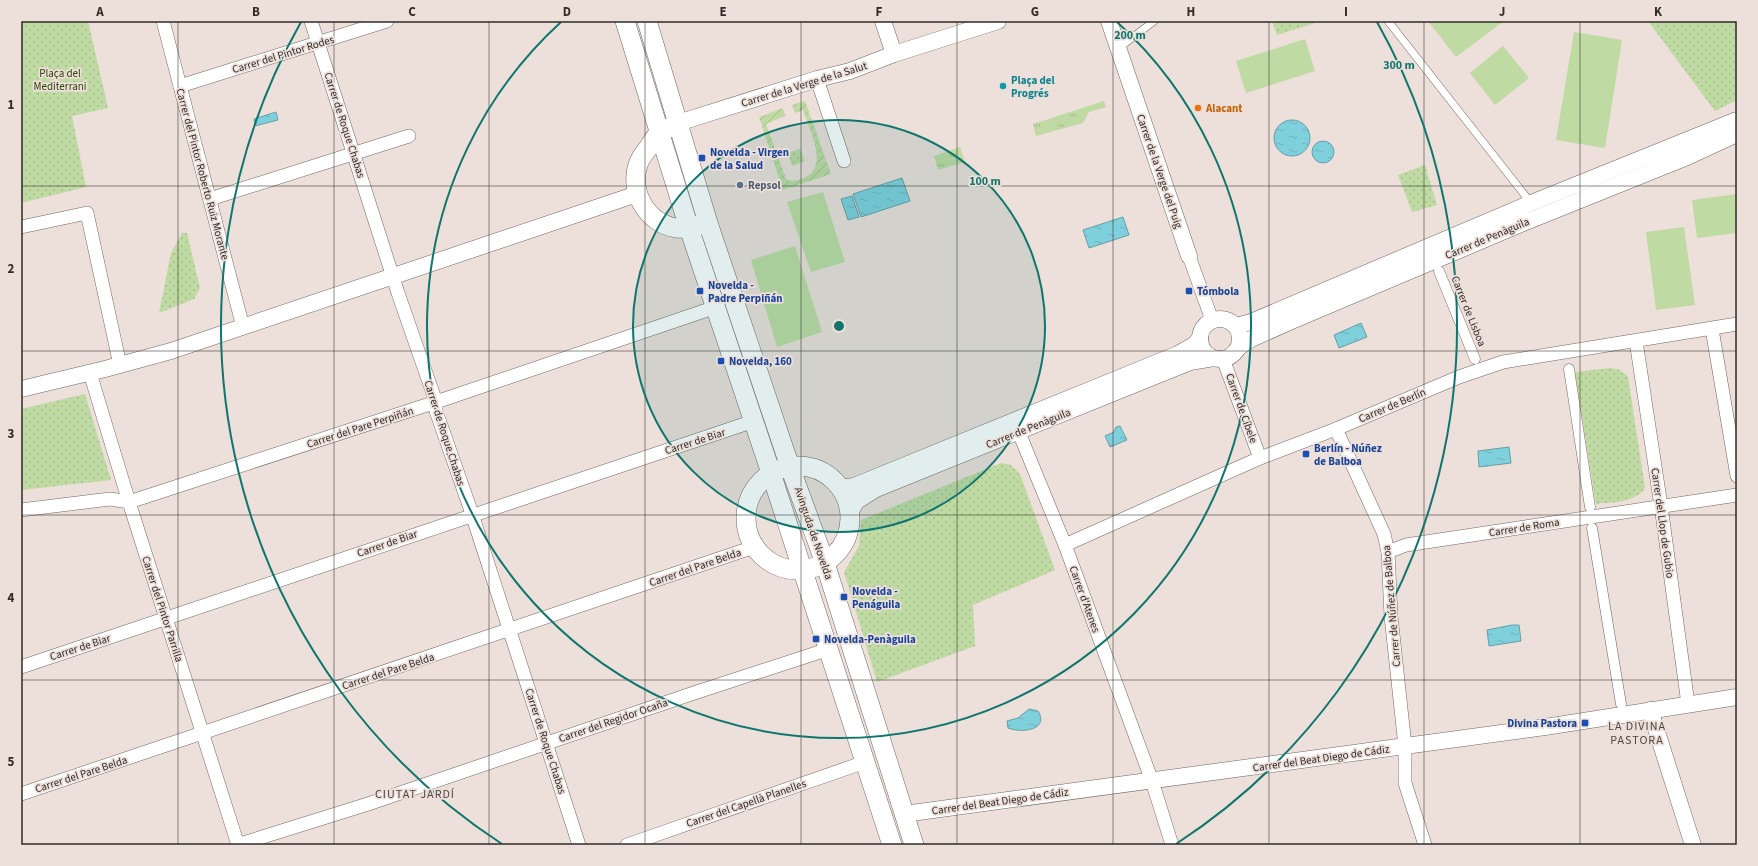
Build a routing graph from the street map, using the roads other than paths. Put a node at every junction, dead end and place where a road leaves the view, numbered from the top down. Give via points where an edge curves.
1 (163, 21) edge
2 (311, 21) edge
3 (387, 21) edge
4 (625, 21) edge
5 (647, 21) edge
6 (883, 21) edge
7 (998, 21) edge
8 (1109, 21) edge
9 (1154, 21) edge
10 (1388, 21) edge
11 (318, 43) junction
12 (1119, 48) junction
13 (894, 54) junction
14 (817, 79) junction
15 (180, 86) junction
16 (1737, 120) edge
17 (678, 123) junction
18 (659, 132) junction
19 (1737, 134) edge
20 (409, 136) dead end
21 (354, 152) junction
22 (844, 161) dead end
23 (637, 194) junction
24 (210, 198) junction
25 (1531, 203) junction
26 (708, 223) junction
27 (21, 227) edge
28 (689, 228) junction
29 (1189, 256) joint
30 (1439, 271) dead end
31 (393, 276) junction
32 (716, 307) junction
33 (1212, 320) junction
34 (1737, 324) edge
35 (1236, 326) junction
36 (243, 327) junction
37 (1712, 328) junction
38 (1200, 338) junction
39 (1636, 342) junction
40 (1239, 347) junction
41 (1219, 359) junction
42 (1475, 360) dead end
43 (120, 366) junction
44 (1569, 369) dead end
45 (90, 373) junction
46 (21, 389) edge
47 (436, 402) junction
48 (754, 421) junction
49 (1016, 426) junction
50 (1336, 429) junction
51 (1260, 458) junction
52 (790, 467) junction
53 (771, 473) junction
54 (1737, 476) edge
55 (840, 488) junction
56 (1737, 494) edge
57 (129, 502) junction
58 (1661, 506) junction
59 (1590, 507) dead end
60 (21, 510) edge
61 (850, 512) junction
62 (472, 515) junction
63 (1592, 528) dead end
64 (1065, 545) junction
65 (754, 547) junction
66 (1388, 552) junction
67 (825, 563) junction
68 (802, 570) junction
69 (166, 619) junction
70 (509, 630) junction
71 (829, 649) junction
72 (21, 667) edge
73 (1737, 697) edge
74 (1621, 704) dead end
75 (1688, 704) junction
76 (1650, 710) junction
77 (202, 732) junction
78 (547, 743) junction
79 (1405, 746) junction
80 (865, 762) junction
81 (1152, 781) junction
82 (21, 794) edge
83 (904, 814) junction
84 (238, 845) edge
85 (579, 845) edge
86 (627, 845) edge
87 (892, 845) edge
88 (914, 845) edge
89 (1172, 845) edge
90 (1425, 845) edge
91 (1693, 845) edge

1 - 15 street, Carrer del Pintor Roberto Ruiz Morante
2 - 11 street, Carrer de Roque Chabas
3 - 11 street, Carrer del Pintor Rodes
4 - 18 main road, Avinguda de Novelda
5 - 17 main road, Avinguda de Novelda
6 - 13 street
7 - 13 street, Carrer de la Verge de la Salut
8 - 12 street, Carrer de la Verge del Puig
9 - 12 lane
10 - 25 lane
11 - 15 street, Carrer del Pintor Rodes
11 - 21 street, Carrer de Roque Chabas
12 - 29 street, Carrer de la Verge del Puig
13 - 14 street, Carrer de la Verge de la Salut via 850,71
14 - 17 street, Carrer de la Verge de la Salut
14 - 22 street
15 - 24 street, Carrer del Pintor Roberto Ruiz Morante
16 - 25 street, Carrer de Penàguila
17 - 18 main road
17 - 26 main road, Avinguda de Novelda
18 - 23 main road via 639,161 635,176
18 - 28 main road, Avinguda de Novelda
19 - 40 street, Carrer de Penàguila via 1294,320
20 - 21 street
21 - 24 street
21 - 31 street, Carrer de Roque Chabas
23 - 28 main road via 645,210 656,220 676,228
23 - 31 street
24 - 36 street, Carrer del Pintor Roberto Ruiz Morante
25 - 35 street, Carrer de Penàguila via 1251,322
26 - 28 main road
26 - 52 main road, Avinguda de Novelda
27 - 43 street via 87,212
28 - 32 main road, Avinguda de Novelda
29 - 33 street, Carrer de la Verge del Puig
30 - 42 street, Carrer de Lisboa
31 - 36 street
31 - 47 street, Carrer de Roque Chabas
32 - 47 street, Carrer del Pare Perpiñán
32 - 48 main road, Avinguda de Novelda
33 - 35 street via 1221,318
33 - 38 street via 1204,326
34 - 37 street, Carrer de Berlín
35 - 40 street via 1241,335
36 - 43 street
37 - 39 street, Carrer de Berlín
37 - 54 street
38 - 41 street via 1204,350
38 - 49 street, Carrer de Penàguila via 1194,345 1178,354
39 - 50 street, Carrer de Berlín via 1503,362 1459,377
39 - 58 street, Carrer del Llop de Gubio
40 - 41 street via 1232,355
41 - 49 street, Carrer de Penàguila via 1190,362
41 - 51 street, Carrer de Cíbele
43 - 45 street
44 - 59 street
45 - 46 street
45 - 57 street, Carrer del Pintor Parrilla
47 - 57 street, Carrer del Pare Perpiñán
47 - 62 street, Carrer de Roque Chabas via 436,411
48 - 53 main road, Avinguda de Novelda
48 - 62 street, Carrer de Biar
49 - 55 street, Carrer de Penàguila via 854,486
49 - 61 street, Carrer de Penàguila via 876,489 857,501
49 - 64 street, Carrer d'Atenes
50 - 51 street, Carrer de Berlín
50 - 66 street, Carrer de Núñez de Balboa via 1384,534
51 - 64 street, Carrer de Berlín
52 - 53 main road
52 - 55 main road via 809,467 826,474
52 - 67 main road, Avinguda de Novelda
53 - 65 main road via 756,487 747,506 746,526
53 - 68 main road, Avinguda de Novelda
55 - 61 main road
56 - 58 street, Carrer de Roma
57 - 60 street, Carrer del Pare Perpiñán via 110,499
57 - 69 street, Carrer del Pintor Parrilla
58 - 66 street, Carrer de Roma via 1406,545
58 - 75 street, Carrer del Llop de Gubio
61 - 67 main road via 849,531 836,554
62 - 69 street, Carrer de Biar
62 - 70 street, Carrer de Roque Chabas
63 - 74 street
64 - 81 street, Carrer d'Atenes
65 - 68 main road via 764,558 777,566
65 - 70 street, Carrer del Pare Belda
66 - 79 street, Carrer de Núñez de Balboa via 1391,616
67 - 68 main road
67 - 83 main road, Avinguda de Novelda
68 - 71 main road, Avinguda de Novelda
69 - 72 street, Carrer de Biar
69 - 77 street, Carrer del Pintor Parrilla
70 - 77 street, Carrer del Pare Belda
70 - 78 street, Carrer de Roque Chabas
71 - 78 street, Carrer del Regidor Ocaña
71 - 80 main road, Avinguda de Novelda
73 - 75 street, Carrer del Beat Diego de Cádiz
75 - 76 street, Carrer del Beat Diego de Cádiz
76 - 79 street, Carrer del Beat Diego de Cádiz
76 - 91 street
77 - 82 street, Carrer del Pare Belda
77 - 84 street, Carrer del Pintor Parrilla
78 - 84 street, Carrer del Regidor Ocaña
78 - 85 street, Carrer de Roque Chabas
79 - 81 street, Carrer del Beat Diego de Cádiz
79 - 90 street, Carrer de Núñez de Balboa via 1405,783
80 - 86 street, Carrer del Capellà Planelles
80 - 87 main road, Avinguda de Novelda
81 - 83 street, Carrer del Beat Diego de Cádiz
81 - 89 street, Carrer d'Atenes
83 - 88 main road, Avinguda de Novelda

